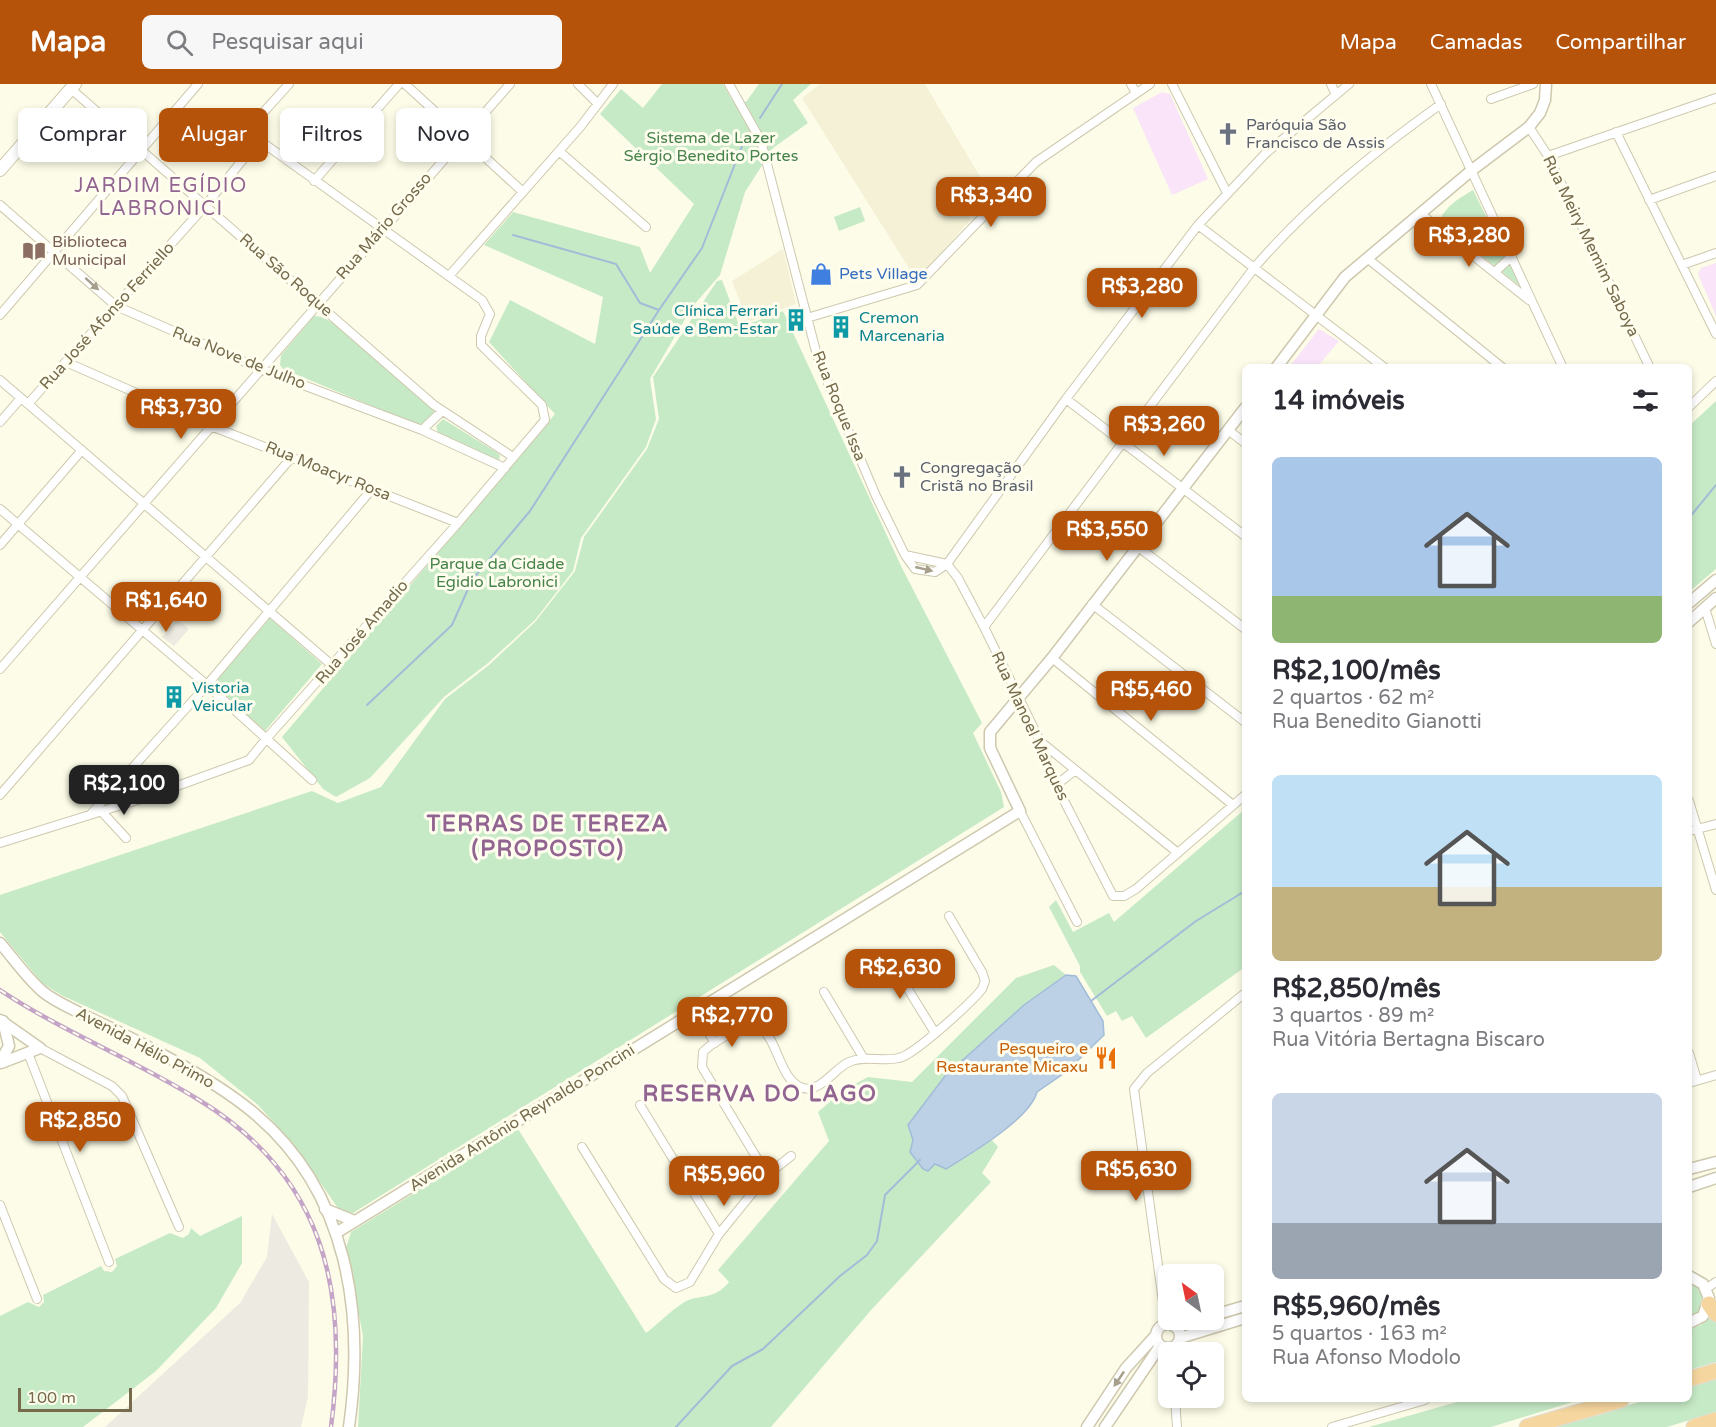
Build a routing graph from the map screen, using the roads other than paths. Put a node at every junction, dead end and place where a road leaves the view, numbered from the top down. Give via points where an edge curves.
1 (198, 84) edge
2 (289, 84) edge
3 (399, 84) edge
4 (405, 84) edge
5 (510, 84) edge
6 (578, 84) edge
7 (613, 84) edge
8 (729, 84) edge
9 (1131, 84) edge
10 (1150, 84) edge
11 (1172, 84) edge
12 (1331, 84) edge
13 (1349, 84) edge
14 (1431, 84) edge
15 (1533, 84) edge
16 (1546, 84) edge
17 (70, 86) edge
18 (1136, 93) junction
19 (1336, 95) junction
20 (1716, 98) edge
21 (1491, 99) dead end
22 (598, 104) junction
23 (1441, 104) junction
24 (94, 108) edge
25 (267, 108) edge
26 (431, 108) edge
27 (489, 108) edge
28 (1529, 127) junction
29 (1616, 132) junction
30 (147, 143) edge
31 (268, 146) edge
32 (559, 151) junction
33 (1548, 156) junction
34 (147, 157) edge
35 (130, 162) edge
36 (241, 162) edge
37 (441, 162) edge
38 (490, 162) edge
39 (0, 170) edge
40 (1472, 170) junction
41 (1716, 176) edge
42 (314, 181) junction
43 (523, 192) junction
44 (1227, 193) junction
45 (1649, 200) junction
46 (0, 205) edge
47 (205, 206) junction
48 (1422, 215) junction
49 (1198, 225) junction
50 (646, 227) dead end
51 (382, 228) junction
52 (54, 250) junction
53 (1716, 253) edge
54 (1512, 256) junction
55 (1367, 258) junction
56 (1682, 265) junction
57 (1254, 268) junction
58 (1496, 271) junction
59 (449, 276) junction
60 (318, 302) junction
61 (1532, 302) junction
62 (116, 306) junction
63 (1317, 314) junction
64 (0, 315) edge
65 (807, 318) junction
66 (1716, 334) edge
67 (66, 363) junction
68 (1279, 364) edge
69 (1380, 364) edge
70 (1498, 364) edge
71 (1561, 364) edge
72 (1648, 364) edge
73 (261, 369) junction
74 (0, 380) edge
75 (1716, 381) edge
76 (1066, 399) junction
77 (25, 401) junction
78 (1692, 404) edge
79 (442, 411) junction
80 (1242, 412) edge
81 (0, 422) edge
82 (211, 426) junction
83 (422, 430) junction
84 (1228, 430) junction
85 (1242, 441) edge
86 (1123, 442) junction
87 (82, 450) junction
88 (292, 457) junction
89 (513, 458) junction
90 (505, 468) junction
91 (1181, 487) junction
92 (372, 489) junction
93 (144, 504) junction
94 (0, 508) edge
95 (458, 523) junction
96 (18, 524) junction
97 (1242, 535) edge
98 (0, 545) edge
99 (1137, 546) junction
100 (206, 556) junction
101 (947, 564) junction
102 (81, 577) junction
103 (1716, 580) edge
104 (1716, 598) edge
105 (1692, 600) edge
106 (1092, 604) junction
107 (1705, 608) junction
108 (270, 611) junction
109 (1692, 619) edge
110 (984, 627) junction
111 (1242, 627) edge
112 (142, 629) junction
113 (1716, 644) edge
114 (1052, 658) junction
115 (333, 666) junction
116 (0, 669) edge
117 (207, 685) junction
118 (1018, 697) junction
119 (1242, 720) edge
120 (266, 739) junction
121 (1040, 741) junction
122 (132, 769) junction
123 (1074, 771) junction
124 (312, 780) dead end
125 (1056, 785) junction
126 (0, 795) edge
127 (144, 798) junction
128 (1242, 798) edge
129 (1233, 805) junction
130 (1020, 811) junction
131 (102, 812) junction
132 (90, 816) junction
133 (1716, 824) edge
134 (1693, 830) edge
135 (126, 838) dead end
136 (0, 843) edge
137 (1178, 853) junction
138 (1716, 890) edge
139 (949, 916) dead end
140 (1077, 922) dead end
141 (0, 943) edge
142 (887, 954) dead end
143 (824, 992) dead end
144 (1242, 995) edge
145 (713, 1000) junction
146 (695, 1011) junction
147 (1, 1020) edge
148 (732, 1032) junction
149 (935, 1033) junction
150 (715, 1043) junction
151 (40, 1048) junction
152 (28, 1053) junction
153 (864, 1059) junction
154 (0, 1063) edge
155 (1716, 1075) edge
156 (1693, 1081) edge
157 (640, 1105) dead end
158 (582, 1147) dead end
159 (791, 1156) dead end
160 (1716, 1162) edge
161 (1692, 1168) edge
162 (767, 1175) junction
163 (1716, 1178) edge
164 (1692, 1186) edge
165 (0, 1205) edge
166 (325, 1209) junction
167 (354, 1221) junction
168 (179, 1227) dead end
169 (335, 1231) junction
170 (719, 1234) junction
171 (341, 1248) junction
172 (109, 1262) dead end
173 (1160, 1264) edge
174 (1692, 1277) edge
175 (1712, 1297) edge
176 (37, 1299) dead end
177 (1242, 1307) edge
178 (1224, 1312) edge
179 (1242, 1319) edge
180 (1692, 1322) edge
181 (1158, 1329) edge
182 (1178, 1330) edge
183 (1156, 1335) junction
184 (1180, 1338) junction
185 (1162, 1342) edge
186 (1176, 1342) edge
187 (1158, 1361) edge
188 (1716, 1371) edge
189 (1692, 1378) edge
190 (1418, 1402) edge
191 (1589, 1402) edge
192 (1614, 1402) edge
193 (1176, 1408) edge
194 (1716, 1420) edge
195 (349, 1427) edge
196 (1087, 1427) edge
197 (1105, 1427) edge
198 (1178, 1427) edge
199 (1332, 1427) edge
200 (1520, 1427) edge
201 (1527, 1427) edge
202 (1694, 1427) edge

1 - 30 street
2 - 25 street, Rua José Afonso Ferriello
3 - 42 street
4 - 26 street
5 - 27 street, Rua Mário Grosso
6 - 22 street
7 - 22 street
8 - 65 street, Rua Roque Issa via 760,141
9 - 18 street
10 - 18 street
11 - 44 street
12 - 19 street
13 - 19 street
14 - 23 street
15 - 21 street
16 - 28 street via 1540,113
17 - 24 street, Rua São Roque
17 - 39 main road
18 - 65 street via 1036,162 917,285
19 - 44 street via 1265,154
20 - 29 street
22 - 32 street
23 - 40 street
23 - 57 street via 1337,186 1282,236
28 - 33 street, Rua Meiry Memim Saboya
28 - 40 street
29 - 33 street
29 - 45 street
31 - 42 street
32 - 43 street
32 - 50 street
33 - 72 street, Rua Meiry Memim Saboya
34 - 47 street, Rua São Roque
35 - 52 street
36 - 47 street, Rua José Afonso Ferriello
37 - 51 street, Rua Mário Grosso
38 - 43 street
40 - 48 street
40 - 54 street
41 - 45 street
42 - 51 street
43 - 59 street
44 - 49 street
45 - 56 street
46 - 52 street, Rua Nove de Julho
47 - 60 street, Rua São Roque
47 - 62 street, Rua José Afonso Ferriello
48 - 55 street
48 - 58 street
49 - 57 street
49 - 76 street
51 - 59 street
51 - 60 street, Rua Mário Grosso
52 -> 62 street, Rua Nove de Julho
52 - 64 street
53 - 56 street
54 - 58 street
54 - 61 street
55 - 63 street via 1346,277
55 - 70 street
56 - 66 street
57 - 63 street
57 - 86 street
58 - 61 street
59 - 89 street, Rua José Amadio via 482,300 490,314 481,336 484,349 542,405 546,414 541,427
60 - 73 street, Rua Mário Grosso
60 - 79 street, Rua São Roque
61 - 71 street
62 - 67 street, Rua José Afonso Ferriello
62 - 73 street, Rua Nove de Julho
63 - 68 street
63 - 69 street
65 - 101 street, Rua Roque Issa via 824,377 905,555
67 - 77 street, Rua José Afonso Ferriello
67 - 82 street, Rua Moacyr Rosa
73 - 82 street, Rua Mário Grosso
73 - 83 street, Rua Nove de Julho
74 - 77 street
75 - 78 street
76 - 86 street
76 - 101 street
77 - 81 street, Rua José Afonso Ferriello
77 - 87 street
79 - 83 street
79 - 89 street, Rua São Roque
80 - 84 street
82 - 88 street, Rua Moacyr Rosa
82 - 93 street, Rua Mário Grosso
83 - 90 street, Rua Nove de Julho
84 - 85 street
84 - 91 street
86 - 91 street
86 - 110 street
87 - 93 street
87 - 96 street
88 - 92 street, Rua Moacyr Rosa
88 - 100 street
89 - 90 street, Rua José Amadio
90 - 95 street, Rua José Amadio
91 - 97 street
91 - 99 street
92 - 95 street, Rua Moacyr Rosa
92 - 108 street
93 - 100 street
93 - 102 street, Rua Mário Grosso
94 - 96 street
95 - 115 street, Rua José Amadio
96 - 98 street
96 - 102 street
99 - 106 street
99 - 111 street
100 - 108 street
100 - 112 street
101 - 110 street, Rua Manoel Marques
102 - 112 street
102 - 116 street, Rua Mário Grosso
103 - 105 street
104 - 107 street
106 - 114 street
106 - 119 street
107 - 109 street
107 - 113 street
108 - 115 street
108 - 117 street
110 - 118 street, Rua Manoel Marques
112 - 117 street
112 - 126 street
114 - 118 street
114 - 129 street
115 - 120 street, Rua José Amadio
117 - 120 street
117 - 122 street
118 - 121 street, Rua Manoel Marques
118 - 130 street via 990,732 990,748
120 - 124 street
120 - 127 street, Rua José Amadio via 250,760
121 - 123 street
121 - 125 street, Rua Manoel Marques
122 - 127 street
122 - 132 street
123 - 125 street
123 - 137 street
125 - 137 street, Rua Manoel Marques via 1108,891 1118,898
127 - 131 street, Rua José Amadio
128 - 129 street
129 - 137 street
130 - 140 street
130 - 145 street, Avenida Antônio Reynaldo Poncini
131 - 132 street, Rua José Amadio
131 - 135 street
132 - 136 street, Rua José Amadio
133 - 134 street
134 - 138 street
139 - 149 street via 985,981 975,998
141 - 166 street, Avenida Hélio Primo via 44,993 168,1058 257,1115 297,1161
142 - 149 street
143 - 153 street
144 - 173 street via 1147,1073 1134,1089
145 - 146 street, Avenida Antônio Reynaldo Poncini
145 - 148 street
146 - 150 street
146 - 167 street, Avenida Antônio Reynaldo Poncini
147 - 151 street
147 - 154 street via 9,1046
148 - 150 street
148 - 153 street via 753,1024 763,1030 793,1081 806,1089 814,1088 841,1066
149 - 153 street via 902,1058
150 - 162 street via 702,1057 702,1067
151 - 152 street
151 - 168 street via 112,1086 122,1096
152 - 154 street
152 - 172 street
155 - 156 street
157 - 170 street
158 - 170 street via 671,1286 681,1288 690,1282
159 - 162 street
160 - 161 street
162 - 170 street
163 - 164 street
165 - 176 street
166 - 167 street
166 - 169 street, Avenida Hélio Primo
167 - 169 street, Avenida Antônio Reynaldo Poncini
167 - 171 street
169 - 171 street, Avenida Hélio Primo
171 - 195 street, Avenida Hélio Primo via 355,1327 355,1384
174 - 175 street
175 - 180 street via 1703,1316
177 - 178 street
179 - 184 street
181 - 183 street
182 - 184 street
183 - 185 street
183 -> 196 street via 1126,1368
184 - 186 street
187 - 197 street
188 - 189 highway
190 - 199 street
191 - 200 highway
192 - 201 highway
193 - 198 street
194 - 202 highway

